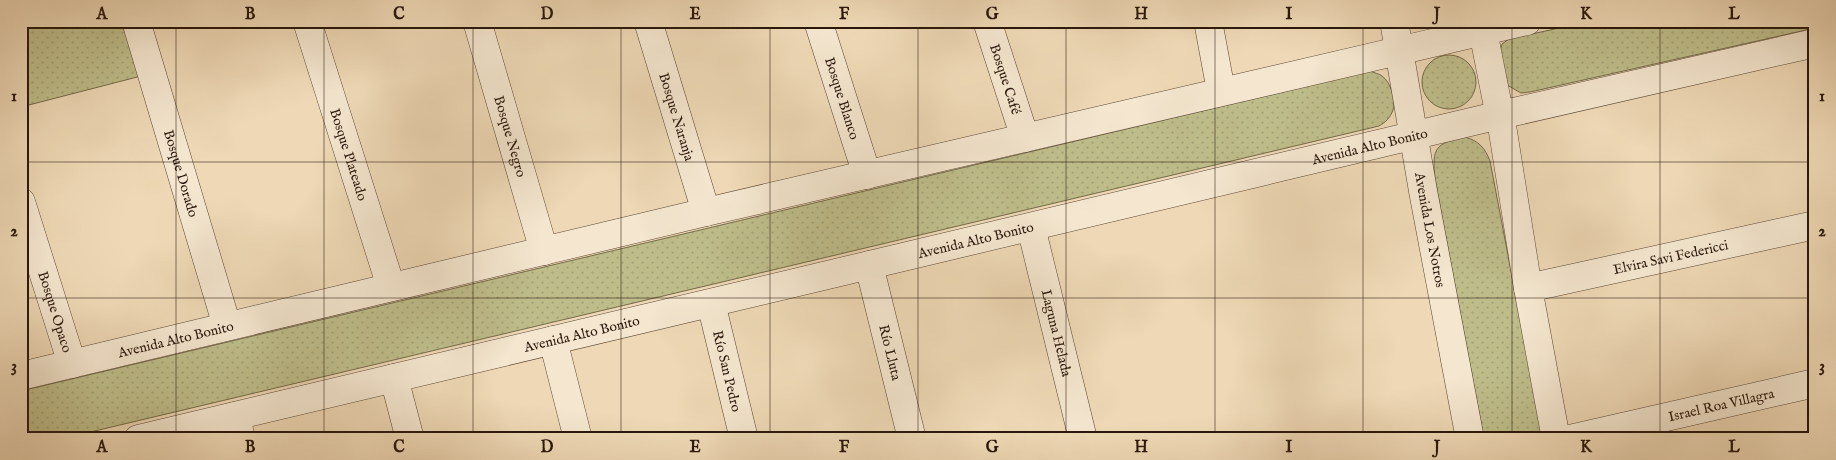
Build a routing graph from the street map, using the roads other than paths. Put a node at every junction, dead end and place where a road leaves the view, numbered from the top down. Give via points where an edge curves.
1 (136, 21) edge
2 (306, 21) edge
3 (476, 21) edge
4 (648, 21) edge
5 (818, 21) edge
6 (987, 21) edge
7 (1208, 21) edge
8 (1394, 21) edge
9 (1527, 21) edge
10 (1482, 26) edge
11 (1815, 43) edge
12 (1399, 50) junction
13 (1221, 92) junction
14 (1500, 115) junction
15 (1414, 136) junction
16 (1025, 138) junction
17 (867, 175) junction
18 (21, 202) edge
19 (706, 212) junction
20 (1815, 225) edge
21 (1030, 227) junction
22 (544, 250) junction
23 (869, 265) junction
24 (391, 287) junction
25 (1528, 288) junction
26 (711, 303) junction
27 (227, 326) junction
28 (553, 340) junction
29 (72, 364) junction
30 (21, 376) edge
31 (394, 378) junction
32 (1815, 383) edge
33 (239, 427) edge
34 (138, 439) edge
35 (410, 439) edge
36 (578, 439) edge
37 (744, 439) edge
38 (912, 439) edge
39 (1083, 439) edge
40 (1470, 439) edge
41 (1556, 439) edge
42 (1570, 439) edge

1 - 27 street, Bosque Dorado
2 - 24 street, Bosque Plateado
3 - 22 street, Bosque Negro
4 - 19 street, Bosque Naranja
5 - 17 street, Bosque Blanco
6 - 16 street, Bosque Café
7 - 13 street
8 - 12 street, Avenida Los Notros
9 - 10 street, Avenida Alto Bonito
10 - 12 street, Avenida Alto Bonito
10 - 14 street
11 - 14 street, Avenida Alto Bonito
12 - 13 street, Avenida Alto Bonito
12 - 15 street, Avenida Los Notros
13 - 16 street, Avenida Alto Bonito
14 - 15 street, Avenida Alto Bonito
14 - 25 street
15 - 21 street, Avenida Alto Bonito
15 - 40 street, Avenida Los Notros
16 - 17 street, Avenida Alto Bonito
17 - 19 street, Avenida Alto Bonito
18 - 29 street, Bosque Opaco
19 - 22 street, Avenida Alto Bonito
20 - 25 street, Elvira Savi Federicci
21 - 23 street, Avenida Alto Bonito
21 - 39 street, Laguna Helada
22 - 24 street, Avenida Alto Bonito
23 - 26 street, Avenida Alto Bonito
23 - 38 street, Río Lluta
24 - 27 street, Avenida Alto Bonito
25 - 41 street
26 - 28 street, Avenida Alto Bonito
26 - 37 street, Río San Pedro
27 - 29 street, Avenida Alto Bonito
28 - 31 street, Avenida Alto Bonito
28 - 36 street
29 - 30 street, Avenida Alto Bonito
31 - 33 street, Avenida Alto Bonito
31 - 35 street
32 - 42 street, Israel Roa Villagra
33 - 34 street, Avenida Alto Bonito

